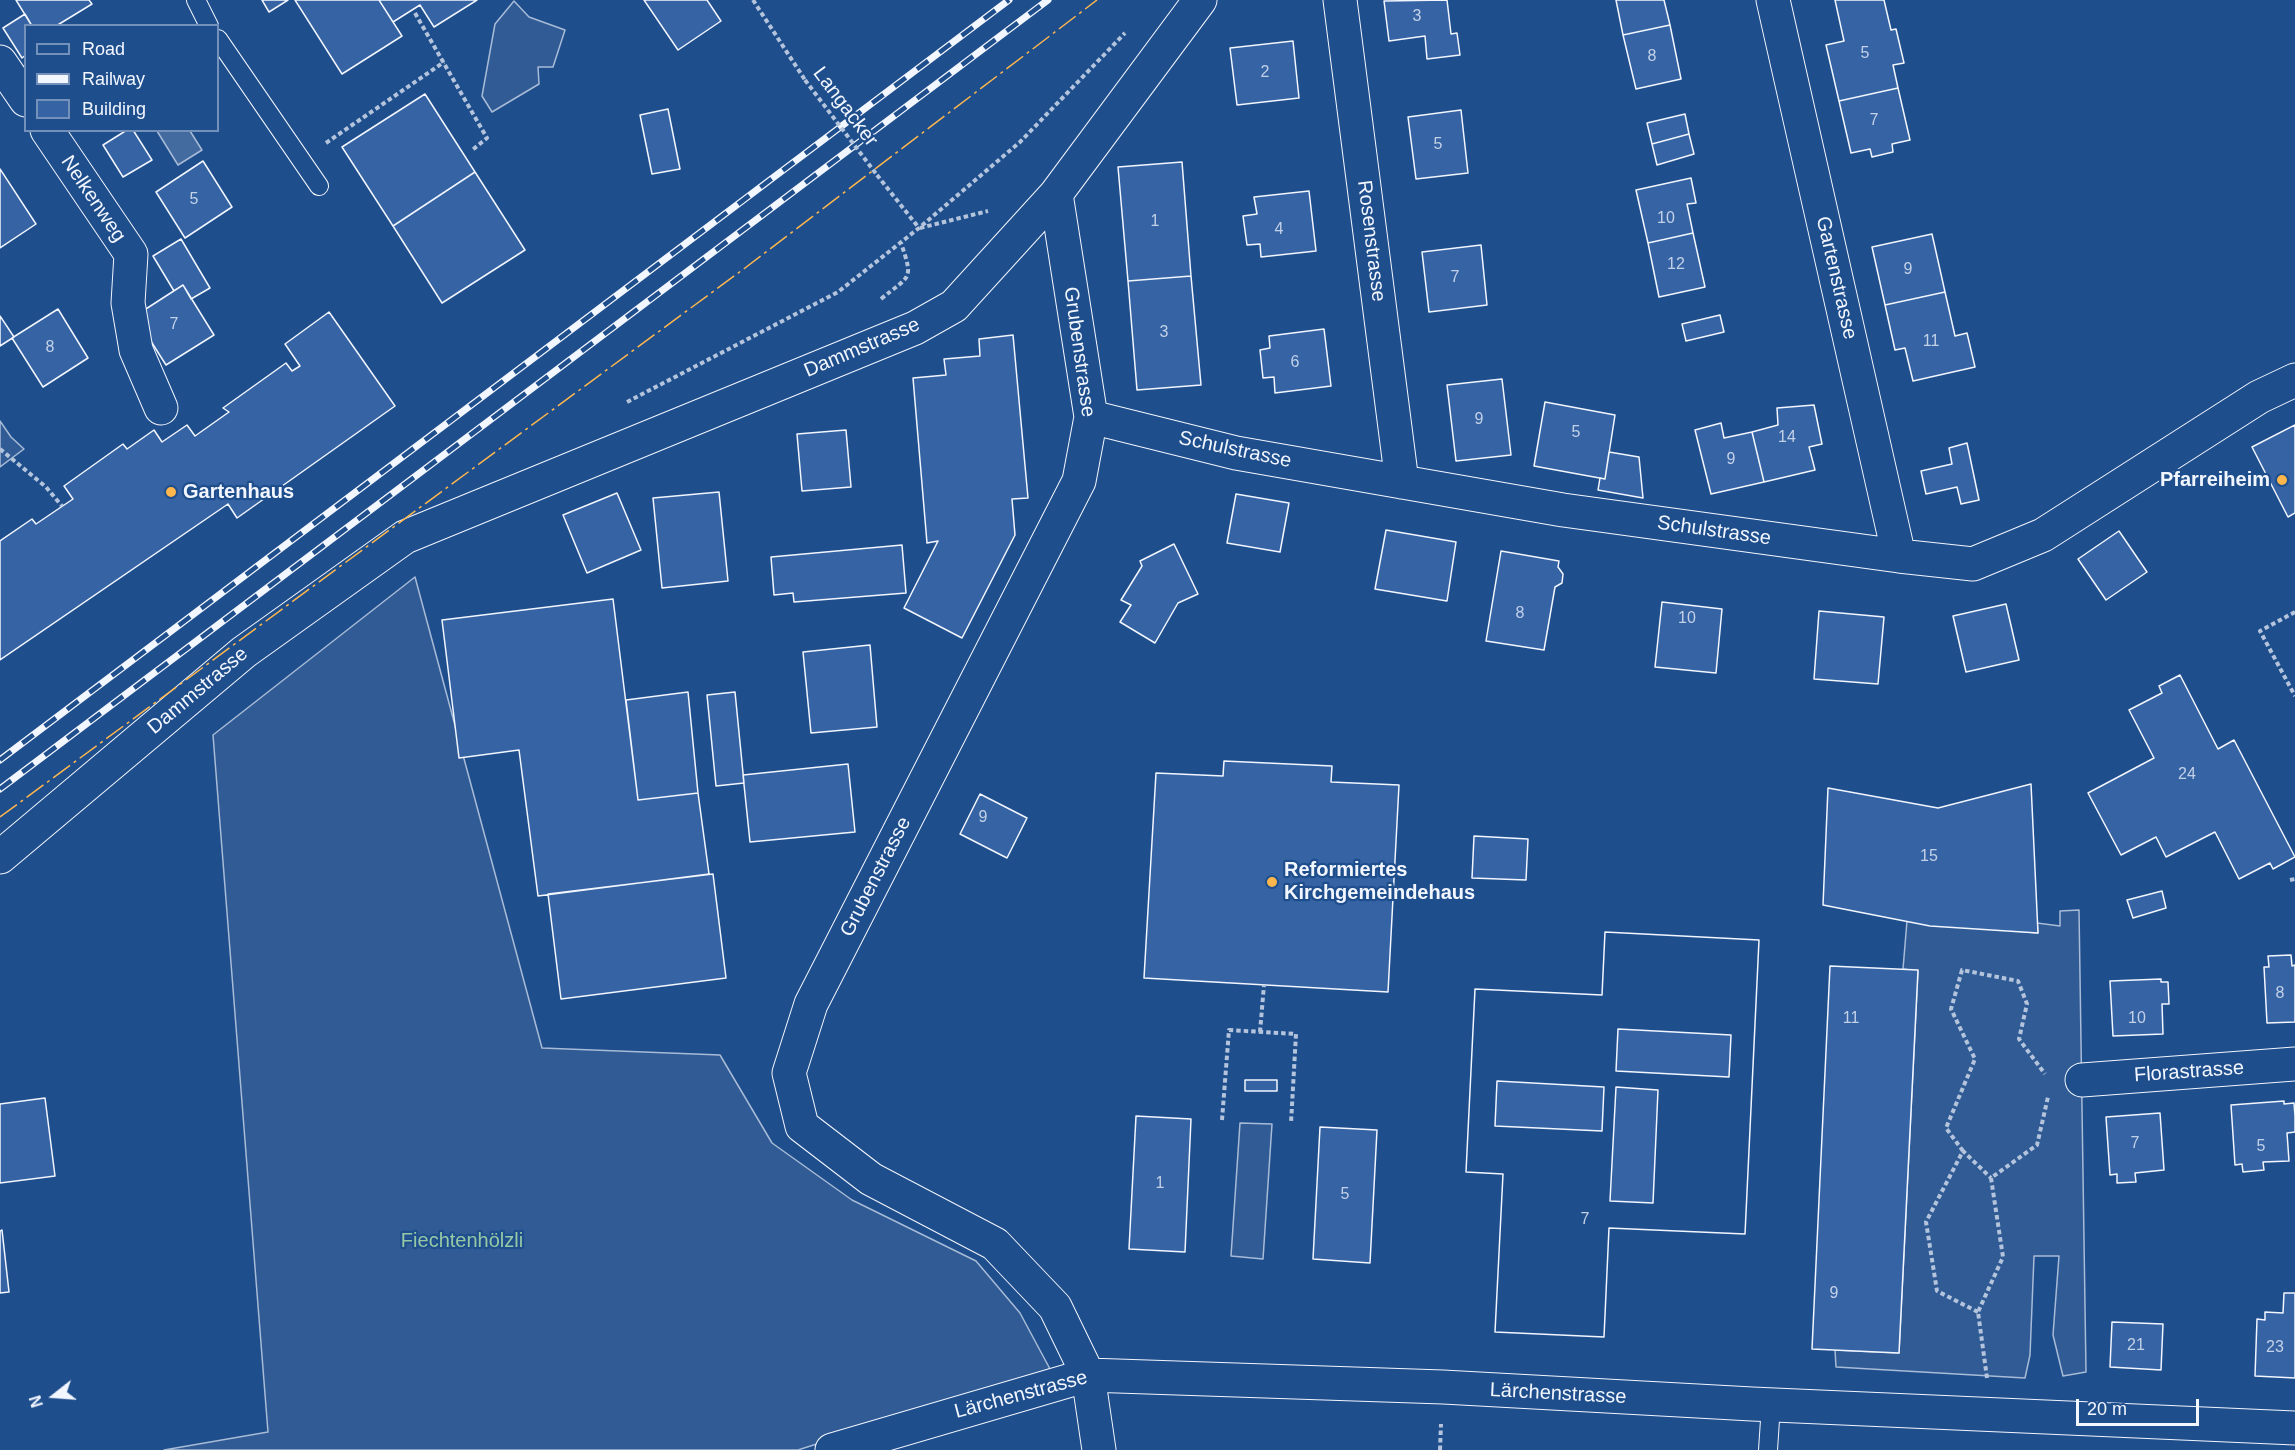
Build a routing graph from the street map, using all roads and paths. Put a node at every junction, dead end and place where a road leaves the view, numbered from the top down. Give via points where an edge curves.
1 (196, 0) edge
2 (753, 0) edge
3 (1200, 0) edge
4 (1340, 0) edge
5 (1773, 0) edge
6 (415, 13) dead end
7 (208, 24) edge
8 (1133, 25) dead end
9 (219, 40) edge
10 (0, 62) edge
11 (444, 62) junction
12 (24, 97) edge
13 (47, 132) edge
14 (471, 151) dead end
15 (302, 161) junction
16 (319, 186) dead end
17 (1056, 194) junction
18 (919, 228) junction
19 (2295, 380) edge
20 (619, 406) dead end
21 (161, 408) dead end
22 (1092, 417) junction
23 (0, 448) edge
24 (1402, 482) junction
25 (62, 506) dead end
26 (1899, 556) junction
27 (2295, 612) edge
28 (2295, 696) edge
29 (0, 857) edge
30 (1264, 985) dead end
31 (1260, 1032) junction
32 (2295, 1064) edge
33 (2067, 1081) junction
34 (1222, 1120) dead end
35 (1292, 1123) dead end
36 (1963, 1151) junction
37 (1991, 1178) junction
38 (1978, 1312) junction
39 (1088, 1374) junction
40 (1771, 1405) junction
41 (1979, 1414) junction
42 (2295, 1428) edge
43 (832, 1450) edge
44 (1099, 1450) edge
45 (1768, 1450) edge

1 - 7 lane
2 - 18 path, Langacker, bridge via 805,80
3 - 17 street, Dammstrasse
4 - 24 street, Rosenstrasse
5 - 26 street, Gartenstrasse
6 - 11 path
8 - 18 path via 1020,142
9 - 15 lane
10 - 12 street
11 - 14 path via 487,138
11 - 15 path
13 - 21 street, Nelkenweg via 131,254 128,303 136,350
15 - 16 lane
17 - 22 street, Grubenstrasse
17 - 29 street, Dammstrasse via 954,306 915,328 405,537 244,652
18 - 20 path via 838,292
19 - 26 street, Schulstrasse via 2259,398 2043,535 1973,564
22 - 24 street, Schulstrasse via 1236,453
22 - 39 street, Grubenstrasse via 1079,481 811,1004 789,1073 802,1126 871,1179 994,1244 1055,1307
23 - 25 path
24 - 26 street, Schulstrasse via 1563,510
27 - 28 path via 2260,631
30 - 31 path
31 - 34 path via 1228,1030
31 - 35 path via 1296,1034
32 - 33 street, Florastrasse
33 - 36 path via 2019,1039 2027,1004 2018,981 1962,970 1951,1009 1975,1059 1946,1128
33 - 37 path via 2037,1145
36 - 37 path
36 - 38 path via 1926,1222 1937,1291
37 - 38 path via 2003,1257
38 - 41 path via 1988,1376
39 - 40 street, Lärchenstrasse via 1443,1387
39 - 43 street, Lärchenstrasse
39 - 44 street, Grubenstrasse
40 - 41 street, Lärchenstrasse
40 - 45 lane
41 - 42 street, Lärchenstrasse

